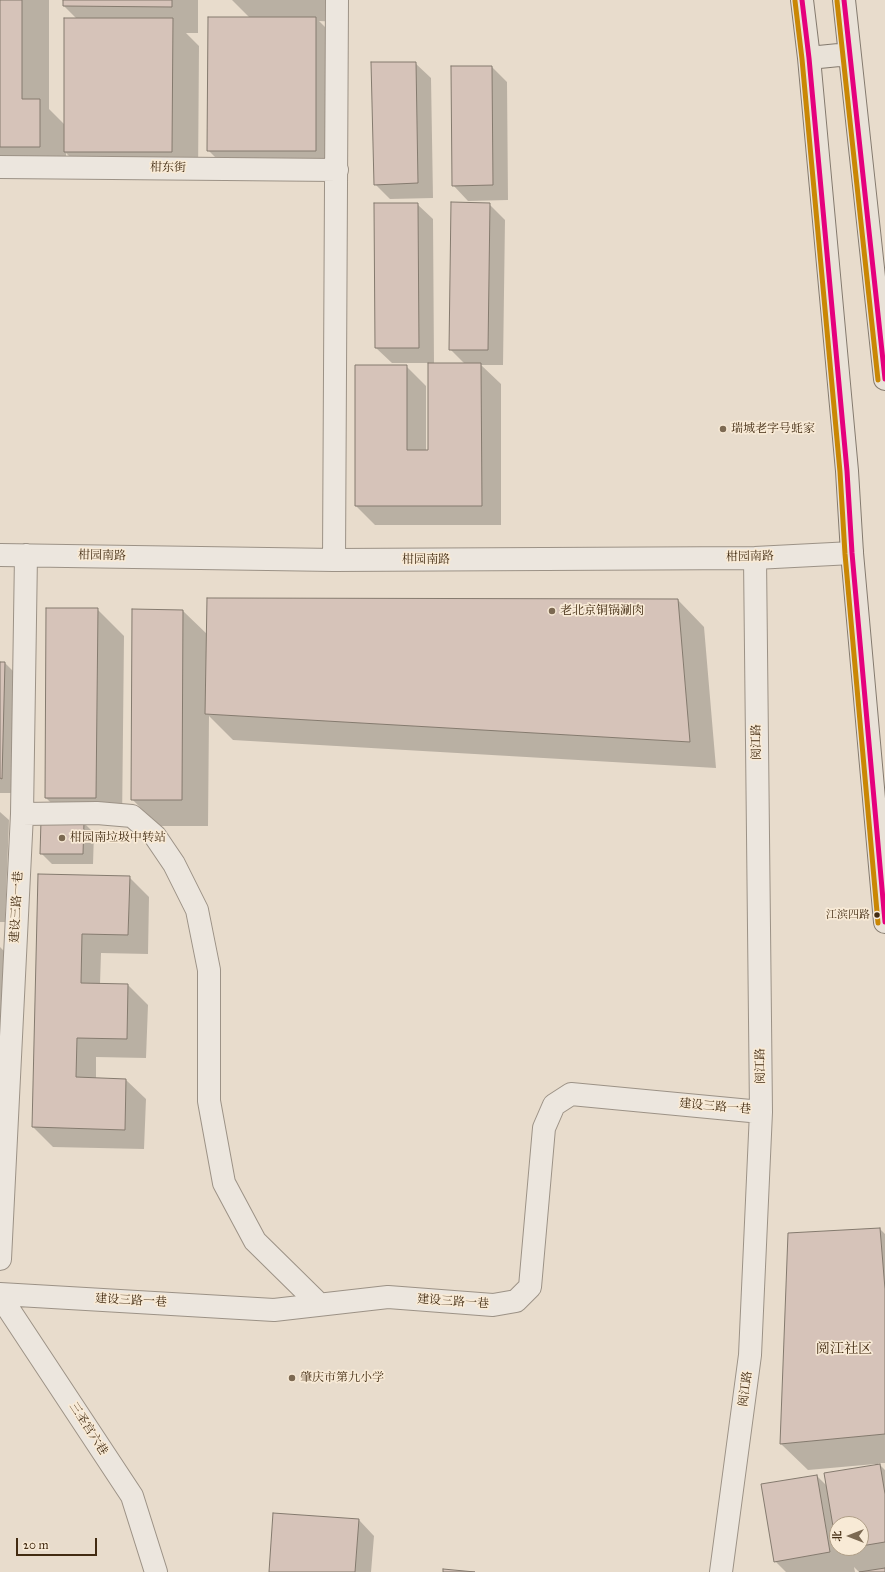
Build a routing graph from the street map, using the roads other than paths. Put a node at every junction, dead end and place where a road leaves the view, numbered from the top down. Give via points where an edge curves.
1 (337, 0) edge
2 (802, 0) edge
3 (844, 0) edge
4 (849, 54) junction
5 (809, 58) junction
6 (0, 167) edge
7 (337, 170) junction
8 (885, 379) edge
9 (852, 552) junction
10 (0, 555) edge
11 (26, 555) junction
12 (755, 558) junction
13 (334, 560) junction
14 (22, 814) junction
15 (885, 922) edge
16 (761, 1112) junction
17 (0, 1259) edge
18 (0, 1295) edge
19 (319, 1304) junction
20 (156, 1572) edge
21 (721, 1572) edge

1 - 7 street
2 - 5 main road
3 - 4 main road
4 - 5 main road
4 - 8 main road
5 - 9 main road via 847,471
6 - 7 street, 柑东街
7 - 13 street
9 - 12 street, 柑园南路
9 - 15 main road
10 - 11 street, 柑园南路
11 - 13 street, 柑园南路
11 - 14 street, 建设三路一巷
12 - 13 street, 柑园南路
12 - 16 street, 阅江路
14 - 17 street, 建设三路一巷
14 - 19 street via 97,813 132,816 155,836 174,864 197,910 209,970 209,1101 224,1183 255,1241
16 - 19 street, 建设三路一巷 via 571,1094 554,1105 544,1128 530,1287 516,1301 493,1305 388,1297
16 - 21 street, 阅江路 via 750,1355
18 - 19 street, 建设三路一巷 via 274,1310
18 - 20 street, 三圣宫六巷 via 132,1496

